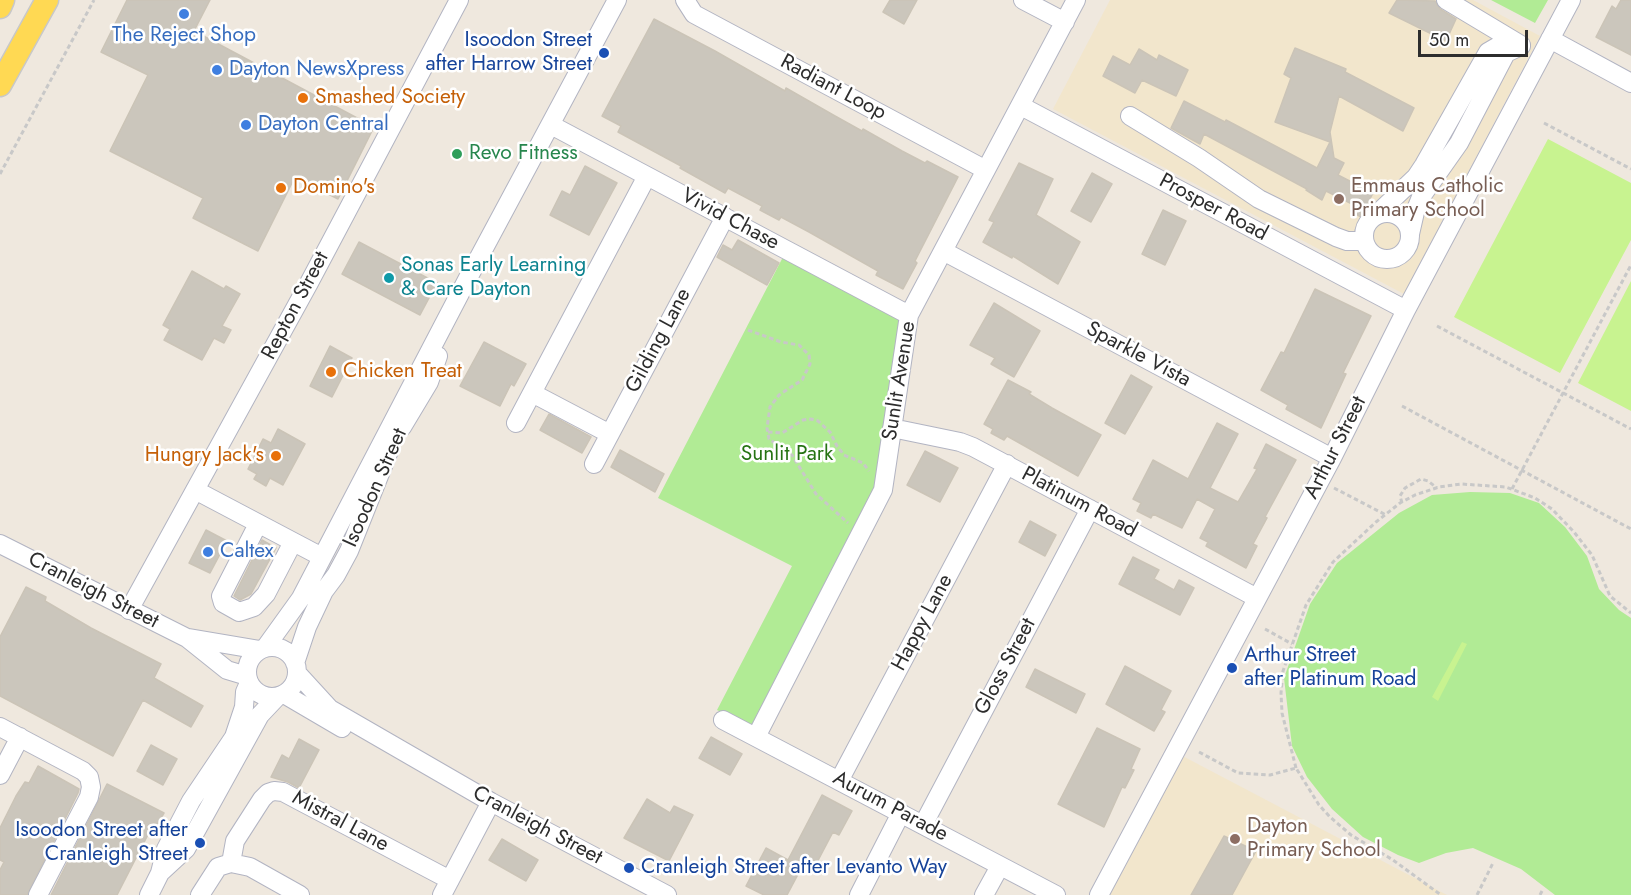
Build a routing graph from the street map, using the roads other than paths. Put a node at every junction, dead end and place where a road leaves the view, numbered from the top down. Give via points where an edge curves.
1 (3, 0) edge
2 (47, 0) edge
3 (459, 0) edge
4 (617, 0) edge
5 (685, 0) edge
6 (1023, 0) edge
7 (1077, 0) edge
8 (1446, 0) edge
9 (1571, 0) edge
10 (0, 7) edge
11 (1065, 22) junction
12 (1550, 39) junction
13 (1521, 46) junction
14 (1540, 57) junction
15 (1631, 83) edge
16 (0, 86) edge
17 (1021, 106) junction
18 (1130, 116) dead end
19 (551, 125) junction
20 (987, 170) junction
21 (648, 176) junction
22 (1376, 215) junction
23 (725, 217) junction
24 (1410, 234) junction
25 (1364, 241) junction
26 (943, 251) junction
27 (468, 278) junction
28 (1406, 310) junction
29 (909, 315) junction
30 (532, 393) junction
31 (516, 423) dead end
32 (892, 428) junction
33 (610, 434) junction
34 (1332, 458) junction
35 (594, 464) dead end
36 (1007, 464) junction
37 (195, 490) junction
38 (1090, 508) junction
39 (258, 524) junction
40 (293, 542) junction
41 (0, 544) edge
42 (322, 557) junction
43 (1257, 598) junction
44 (129, 610) junction
45 (187, 638) junction
46 (263, 649) junction
47 (296, 668) junction
48 (248, 679) junction
49 (281, 695) junction
50 (723, 720) dead end
51 (0, 727) edge
52 (20, 737) junction
53 (756, 737) junction
54 (408, 755) junction
55 (0, 775) edge
56 (839, 781) junction
57 (491, 802) junction
58 (901, 813) junction
59 (923, 825) junction
60 (231, 863) junction
61 (1000, 866) junction
62 (160, 873) junction
63 (446, 888) edge
64 (38, 895) edge
65 (149, 895) edge
66 (200, 895) edge
67 (300, 895) edge
68 (668, 895) edge
69 (859, 895) edge
70 (984, 895) edge
71 (1056, 895) edge
72 (1099, 895) edge

1 - 10 main road
2 - 16 main road
3 - 37 street, Repton Street
4 - 19 street, Isoodon Street
5 - 20 street, Radiant Loop via 694,14
6 - 11 street
7 - 11 street, Sunlit Avenue
8 - 13 street
9 - 12 street, Arthur Street
11 - 17 street, Sunlit Avenue
12 - 14 street, Arthur Street
12 - 15 street
13 - 14 street
13 - 22 street via 1500,45 1488,52 1416,177
13 - 24 street via 1506,53 1459,143 1421,197
14 - 28 street, Arthur Street
17 - 20 street, Sunlit Avenue
17 - 28 street, Prosper Road
18 - 25 street via 1258,199 1336,237
19 - 21 street, Vivid Chase
19 - 27 street, Isoodon Street
20 - 26 street, Sunlit Avenue
21 - 23 street, Vivid Chase
21 - 30 street
22 - 24 street via 1398,215
22 - 25 street via 1366,226
23 - 29 street, Vivid Chase
23 - 33 street, Gilding Lane
24 - 25 street via 1406,249 1386,259 1372,254
26 - 29 street, Sunlit Avenue
26 - 34 street, Sparkle Vista
27 - 42 street, Isoodon Street
27 - 47 street, Isoodon Street via 429,382 393,442 349,551 307,627
28 - 34 street, Arthur Street
29 - 32 street, Sunlit Avenue
30 - 31 street
30 - 33 street
32 - 36 street, Platinum Road via 960,442
32 - 53 street, Sunlit Avenue via 883,490 877,505
33 - 35 street, Gilding Lane
34 - 43 street, Arthur Street
36 - 38 street, Platinum Road
36 - 56 street, Happy Lane
37 - 39 street
37 - 44 street, Repton Street
38 - 43 street, Platinum Road
38 - 59 street, Gloss Street
39 - 40 street
39 - 40 street via 221,596 223,603 239,612 254,608 266,594
40 - 42 street
41 - 44 street, Cranleigh Street
42 - 46 street, Isoodon Street via 301,598
43 - 72 street, Arthur Street
44 - 45 street, Cranleigh Street
45 - 46 street, Cranleigh Street
45 - 48 street, Cranleigh Street via 227,670
46 - 47 street via 285,651
46 - 48 street, Isoodon Street via 249,663
47 - 49 street, Isoodon Street via 294,685
47 - 54 street, Cranleigh Street via 330,709
48 - 49 street via 264,696
48 - 62 street, Isoodon Street via 234,737 191,801 166,849
49 - 54 street, Cranleigh Street via 374,745
49 - 62 street, Isoodon Street via 260,715 186,849
50 - 53 street, Aurum Parade
51 - 52 street
52 - 55 street
52 - 64 street via 83,771 91,787
53 - 56 street, Aurum Parade
54 - 57 street, Cranleigh Street
56 - 58 street, Aurum Parade
57 - 63 street
57 - 68 street, Cranleigh Street
58 - 59 street, Aurum Parade
58 - 69 street
59 - 61 street, Aurum Parade
60 - 63 street, Mistral Lane via 235,841 262,799 274,791 283,792
60 - 66 street via 218,867
60 - 67 street via 250,867
61 - 70 street
61 - 71 street, Aurum Parade
62 - 65 street, Isoodon Street

